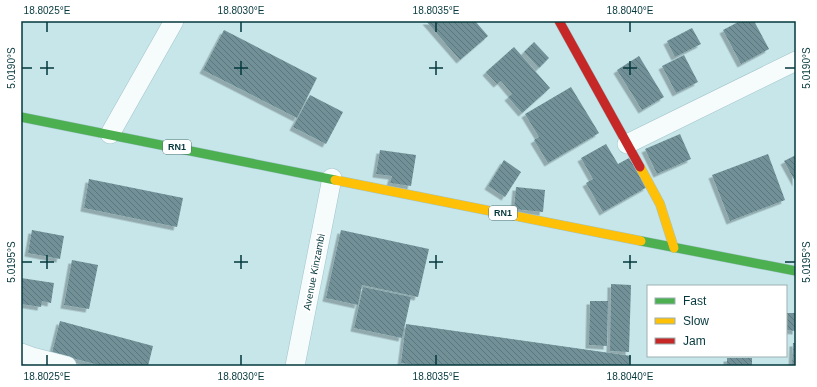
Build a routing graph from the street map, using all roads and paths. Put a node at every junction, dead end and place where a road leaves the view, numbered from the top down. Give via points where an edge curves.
1 (174, 21) edge
2 (559, 21) edge
3 (796, 61) edge
4 (21, 117) edge
5 (110, 134) junction
6 (627, 144) junction
7 (332, 178) junction
8 (674, 248) junction
9 (796, 271) edge
10 (21, 352) edge
11 (67, 366) edge
12 (295, 366) edge

1 - 5 street
2 - 6 main road
3 - 6 street
4 - 5 main road, RN1
5 - 7 main road, RN1
6 - 8 main road via 660,204
7 - 8 main road, RN1
7 - 12 street, Avenue Kinzambi
8 - 9 main road, RN1
10 - 11 street

